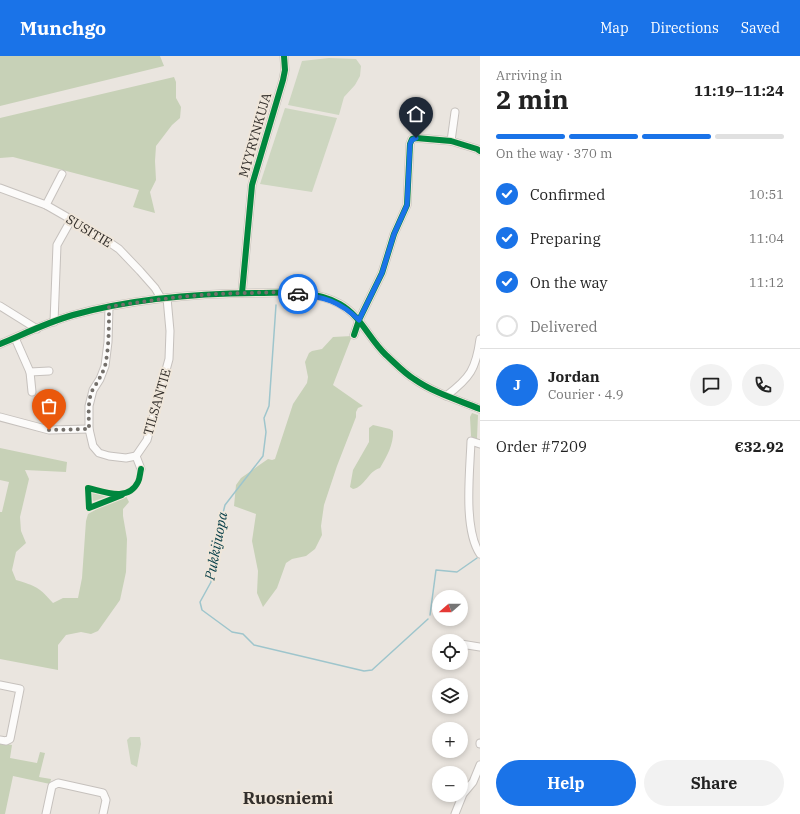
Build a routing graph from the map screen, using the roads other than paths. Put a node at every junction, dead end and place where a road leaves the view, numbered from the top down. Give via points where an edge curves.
1 (284, 56) edge
2 (455, 112) dead end
3 (451, 141) junction
4 (480, 151) edge
5 (62, 174) dead end
6 (0, 188) edge
7 (46, 205) junction
8 (71, 220) junction
9 (242, 293) junction
10 (164, 298) junction
11 (0, 306) edge
12 (109, 307) junction
13 (359, 320) junction
14 (54, 322) junction
15 (37, 329) junction
16 (354, 335) dead end
17 (14, 338) junction
18 (480, 339) edge
19 (0, 344) edge
20 (49, 371) dead end
21 (30, 372) junction
22 (32, 392) dead end
23 (446, 396) junction
24 (480, 409) edge
25 (0, 417) edge
26 (89, 429) junction
27 (480, 444) edge
28 (136, 456) junction
29 (141, 469) dead end
30 (480, 554) edge
31 (468, 645) edge
32 (480, 647) edge
33 (0, 685) edge
34 (0, 740) edge
35 (480, 765) edge
36 (46, 814) edge
37 (103, 814) edge
38 (455, 814) edge

1 - 9 street, MYYRYNKUJA via 285,70 252,185
2 - 3 street
3 - 4 street
3 - 13 street via 416,138 412,140 407,205 394,234 382,273
5 - 7 street
6 - 7 street, SUSITIE
7 - 8 street, SUSITIE
8 - 10 street, SUSITIE via 119,249
8 - 14 street via 57,244
9 - 10 street
9 - 13 street via 288,292 317,296 340,304
10 - 12 street
10 - 28 street, TILSANTIE via 170,331 170,359 147,440
11 - 15 street
12 - 14 street
12 - 26 street via 105,366 93,390 89,406
13 - 16 street
13 - 23 street via 385,354 414,379
14 - 15 street
15 - 17 street
17 - 19 street
17 - 21 street
18 - 23 street via 475,365 469,376
20 - 21 street
21 - 22 street
23 - 24 street
25 - 26 street via 49,430
26 - 28 street via 93,446 99,453 126,458
27 - 30 street via 471,441 469,503 473,539
28 - 29 street
31 - 32 street
33 - 34 street via 20,689 10,739 6,742
35 - 38 street
36 - 37 street via 52,786 58,783 104,793 106,800

